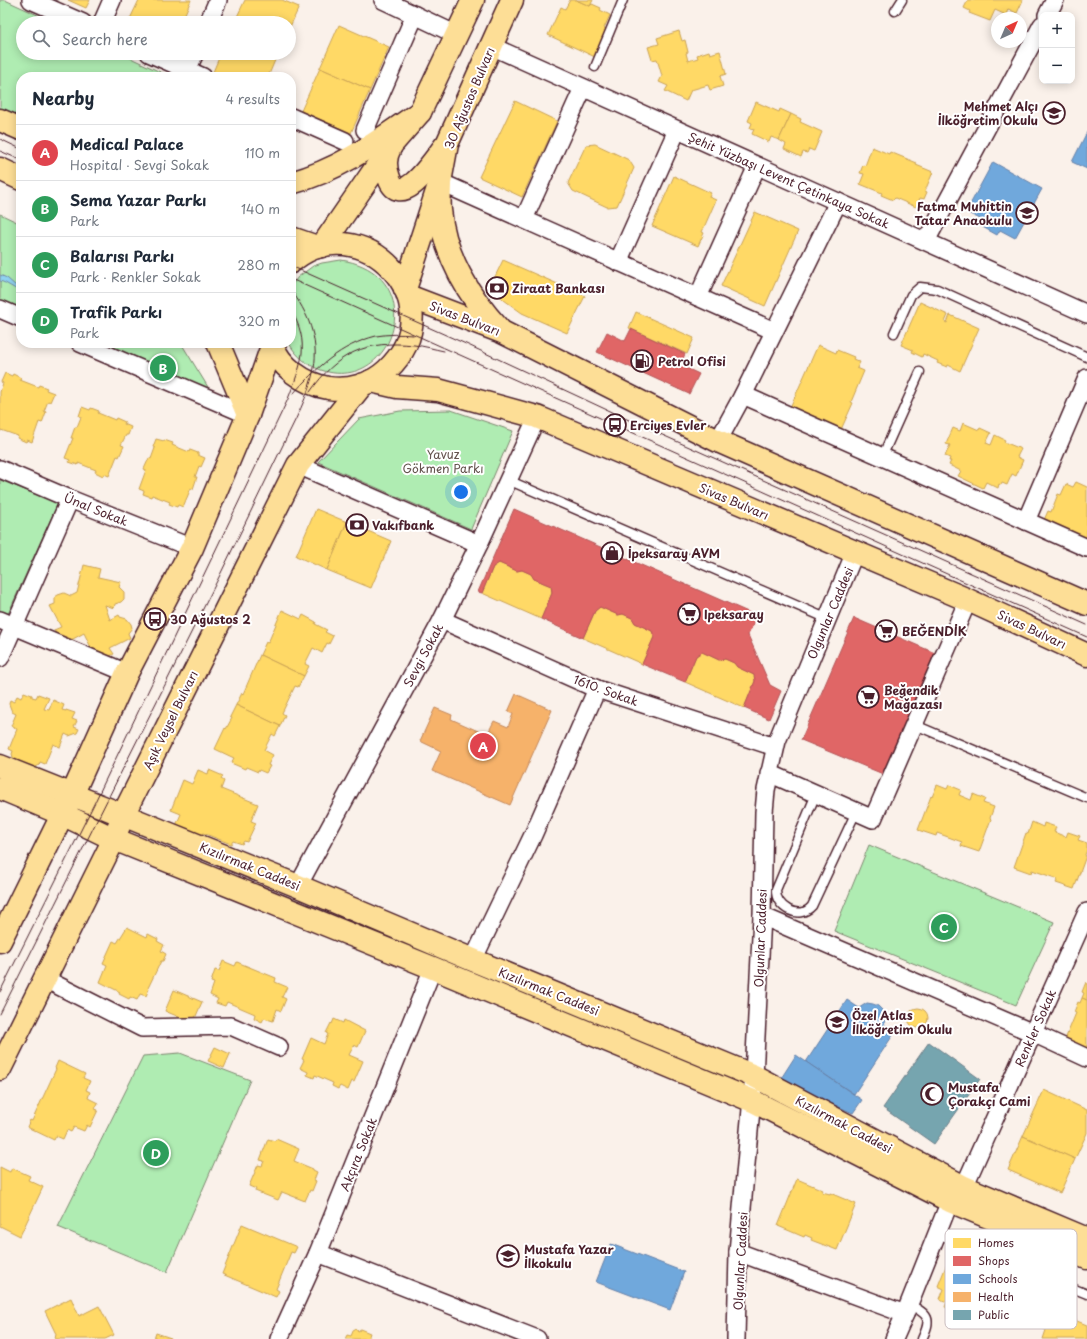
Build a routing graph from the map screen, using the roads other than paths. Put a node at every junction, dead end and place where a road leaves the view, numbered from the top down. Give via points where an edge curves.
1 (31, 0) edge
2 (112, 0) edge
3 (218, 0) edge
4 (383, 0) edge
5 (473, 0) edge
6 (512, 0) edge
7 (623, 0) edge
8 (902, 0) edge
9 (1055, 0) edge
10 (895, 11) dead end
11 (1049, 12) edge
12 (415, 15) junction
13 (66, 16) edge
14 (105, 16) edge
15 (211, 16) edge
16 (1039, 31) edge
17 (457, 35) junction
18 (491, 46) junction
19 (166, 60) edge
20 (192, 60) edge
21 (595, 67) dead end
22 (188, 70) junction
23 (192, 72) edge
24 (583, 88) junction
25 (420, 112) junction
26 (296, 119) edge
27 (0, 120) edge
28 (16, 127) edge
29 (365, 130) dead end
30 (677, 130) junction
31 (345, 141) dead end
32 (393, 143) junction
33 (447, 144) junction
34 (757, 166) junction
35 (0, 169) edge
36 (16, 177) edge
37 (296, 181) edge
38 (440, 182) junction
39 (838, 202) junction
40 (524, 219) junction
41 (296, 240) edge
42 (926, 241) junction
43 (319, 247) junction
44 (296, 259) edge
45 (618, 262) junction
46 (407, 293) junction
47 (698, 297) junction
48 (0, 309) edge
49 (1085, 309) edge
50 (16, 316) edge
51 (502, 332) junction
52 (774, 332) junction
53 (894, 333) dead end
54 (92, 348) edge
55 (220, 348) edge
56 (271, 348) edge
57 (274, 348) edge
58 (1087, 357) edge
59 (920, 372) dead end
60 (1087, 378) edge
61 (366, 383) junction
62 (744, 394) junction
63 (248, 415) junction
64 (537, 417) junction
65 (718, 440) junction
66 (882, 457) junction
67 (298, 465) junction
68 (0, 469) edge
69 (508, 480) junction
70 (70, 500) junction
71 (1026, 521) junction
72 (479, 544) junction
73 (192, 548) junction
74 (1087, 548) edge
75 (855, 552) junction
76 (968, 600) junction
77 (1087, 604) edge
78 (828, 619) junction
79 (442, 620) junction
80 (7, 623) edge
81 (1087, 655) edge
82 (0, 658) edge
83 (127, 673) junction
84 (597, 689) junction
85 (913, 724) junction
86 (775, 747) junction
87 (0, 766) edge
88 (769, 773) junction
89 (0, 788) edge
90 (816, 794) junction
91 (72, 795) junction
92 (1087, 798) edge
93 (856, 812) junction
94 (62, 814) junction
95 (123, 815) junction
96 (114, 838) junction
97 (298, 886) junction
98 (769, 894) junction
99 (762, 916) junction
100 (1086, 918) edge
101 (0, 941) edge
102 (473, 960) junction
103 (433, 968) junction
104 (45, 979) junction
105 (1033, 1033) junction
106 (279, 1047) dead end
107 (1087, 1058) edge
108 (0, 1069) edge
109 (754, 1076) junction
110 (752, 1101) junction
111 (957, 1194) junction
112 (1028, 1229) edge
113 (1060, 1229) edge
114 (938, 1234) junction
115 (1077, 1235) edge
116 (945, 1237) edge
117 (1087, 1238) edge
118 (738, 1252) junction
119 (318, 1253) junction
120 (1077, 1253) edge
121 (1087, 1258) edge
122 (1077, 1290) edge
123 (1087, 1294) edge
124 (907, 1309) junction
125 (279, 1339) edge
126 (537, 1339) edge
127 (736, 1339) edge
128 (894, 1339) edge
129 (922, 1339) edge

1 - 13 street
2 - 14 street
3 - 15 street
4 - 12 street
5 - 17 main road
6 - 18 main road, 30 Ağustos Bulvarı
7 - 21 lane
8 - 10 lane
9 - 11 street
12 - 17 street
12 - 29 street
16 - 42 street
17 - 25 main road
18 - 24 street, Şehit Yüzbaşı Levent Çetinkaya Sokak
18 - 33 main road, 30 Ağustos Bulvarı
19 - 22 street
20 - 22 street
22 - 23 street
24 - 30 street, Şehit Yüzbaşı Levent Çetinkaya Sokak
24 - 40 street
25 - 32 main road
25 - 37 main road via 349,159
26 - 31 street
27 - 28 main road
30 - 34 street, Şehit Yüzbaşı Levent Çetinkaya Sokak
30 - 45 street
32 - 33 main road via 387,157 387,173 392,185 400,189 408,188 415,183
32 - 43 main road
33 - 38 main road, 30 Ağustos Bulvarı
34 - 39 street, Şehit Yüzbaşı Levent Çetinkaya Sokak
34 - 47 street
35 - 36 main road
38 - 40 street
38 - 46 main road, 30 Ağustos Bulvarı
38 - 51 main road via 443,229 456,266 475,301
39 - 42 street, Şehit Yüzbaşı Levent Çetinkaya Sokak
39 - 52 street
40 - 45 street
41 - 43 main road
42 - 49 street, Şehit Yüzbaşı Levent Çetinkaya Sokak
43 - 44 main road
43 - 46 main road via 341,244 367,250 390,265
45 - 47 street
46 - 51 main road, Sivas Bulvarı
46 - 61 main road via 412,320 408,341 393,365
47 - 52 street
48 - 50 street
51 - 65 main road, Sivas Bulvarı
52 - 62 street
53 - 58 lane via 911,295 920,287 937,289
54 - 63 street
55 - 63 main road
56 - 63 main road
57 - 61 main road via 288,368 315,384 336,389
59 - 66 lane
60 - 71 street
61 - 64 main road, Sivas Bulvarı via 438,390
61 - 67 main road, Aşık Veysel Bulvarı
62 - 65 street
62 - 66 street
63 - 73 main road
64 - 69 street, Sevgi Sokak
64 - 75 main road, Sivas Bulvarı
65 - 77 main road, Sivas Bulvarı
66 - 71 street
67 - 72 street
67 - 95 main road, Aşık Veysel Bulvarı
68 - 70 street, Ünal Sokak
69 - 72 street, Sevgi Sokak
69 - 78 lane
70 - 73 street, Ünal Sokak
70 - 80 street
71 - 74 street
72 - 79 street, Sevgi Sokak
73 - 83 main road
75 - 76 main road, Sivas Bulvarı
75 - 78 street, Olgunlar Caddesi
76 - 81 main road, Sivas Bulvarı
76 - 85 street
78 - 86 street, Olgunlar Caddesi
79 - 84 street, 1610. Sokak
79 - 97 street, Sevgi Sokak
80 - 82 street
80 - 83 street
83 - 91 main road
84 - 86 street, 1610. Sokak
84 - 102 street via 533,835
85 - 92 lane
85 - 93 street via 873,819
86 - 88 street, Olgunlar Caddesi
87 - 91 main road, Kızılırmak Caddesi
88 - 90 street
88 - 98 street, Olgunlar Caddesi via 764,812
89 - 94 main road, Kızılırmak Caddesi
90 - 93 street
90 - 98 lane via 776,890
91 - 94 main road
91 - 95 main road, Kızılırmak Caddesi
93 - 98 lane via 809,910 796,913
94 - 96 main road, Kızılırmak Caddesi
94 - 101 main road
95 - 96 main road, Aşık Veysel Bulvarı
95 - 97 main road, Kızılırmak Caddesi
96 - 103 main road, Kızılırmak Caddesi
96 - 104 main road, Aşık Veysel Bulvarı
97 - 102 main road, Kızılırmak Caddesi
98 - 99 street, Olgunlar Caddesi
99 - 105 street
99 - 109 street, Olgunlar Caddesi
100 - 105 street, Renkler Sokak
102 - 109 main road, Kızılırmak Caddesi
103 - 110 main road, Kızılırmak Caddesi
103 - 119 street, Akçıra Sokak
104 - 106 street via 142,1028 231,1026
104 - 108 main road, Aşık Veysel Bulvarı
105 - 107 street
105 - 111 street, Renkler Sokak
109 - 110 street, Olgunlar Caddesi
109 - 111 main road, Kızılırmak Caddesi
110 - 111 main road, Kızılırmak Caddesi
110 - 118 street, Olgunlar Caddesi
111 - 112 main road, Kızılırmak Caddesi
111 - 113 main road, Kızılırmak Caddesi
111 - 114 street, Renkler Sokak
114 - 116 lane
114 - 124 street, Renkler Sokak
115 - 117 main road, Kızılırmak Caddesi
118 - 124 street
118 - 127 street, Olgunlar Caddesi
119 - 125 street, Akçıra Sokak
119 - 126 street
120 - 121 main road, Kızılırmak Caddesi
122 - 123 lane
124 - 128 street, Renkler Sokak
124 - 129 lane via 922,1311 928,1318

